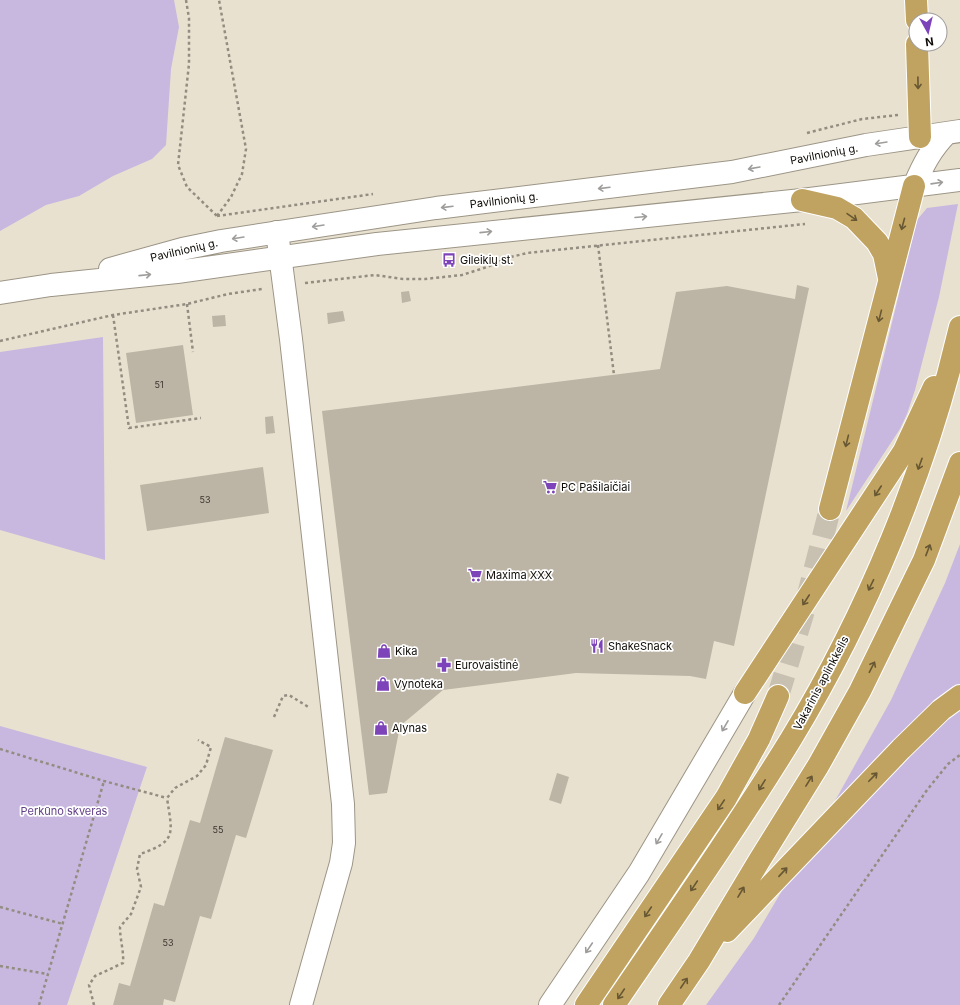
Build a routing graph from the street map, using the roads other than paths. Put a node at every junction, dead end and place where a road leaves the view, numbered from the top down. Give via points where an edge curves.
1 (916, 0) edge
2 (917, 12) edge
3 (917, 52) edge
4 (953, 132) edge
5 (920, 137) junction
6 (960, 180) edge
7 (914, 186) junction
8 (802, 200) junction
9 (277, 232) junction
10 (280, 257) junction
11 (889, 278) junction
12 (51, 285) junction
13 (0, 292) edge
14 (958, 335) edge
15 (926, 425) junction
16 (960, 463) edge
17 (830, 508) tunnel mouth
18 (745, 693) joint
19 (778, 696) tunnel mouth
20 (960, 696) edge
21 (699, 961) junction
22 (301, 1005) edge
23 (550, 1005) edge
24 (586, 1005) edge
25 (614, 1005) edge
26 (669, 1005) edge

1 - 2 highway
3 -> 5 highway
4 - 5 street, Pavilnionių g.
4 - 7 street via 934,146 924,161
5 - 7 street
5 -> 9 street, Pavilnionių g. via 732,172 436,208
7 -> 6 street, Pavilnionių g.
7 - 8 street, Pavilnionių g.
7 -> 11 highway
10 -> 8 street, Pavilnionių g. via 451,235
8 -> 11 highway via 837,208 858,222 873,237 884,254
9 - 10 street
9 -> 12 street, Pavilnionių g. via 182,249
12 -> 10 street, Pavilnionių g. via 176,272
10 - 22 street via 343,804 344,843 341,863
11 -> 17 highway
12 - 13 street, Pavilnionių g.
14 - 15 highway, Vakarinis aplinkkelis
15 -> 18 highway via 904,451
15 -> 25 highway, Vakarinis aplinkkelis via 884,557 813,700 732,831
21 -> 16 highway via 818,766 860,691 924,560
18 -> 23 street via 639,873
19 -> 24 highway via 759,739 726,798
21 -> 20 highway via 901,749 941,710
26 -> 21 highway

